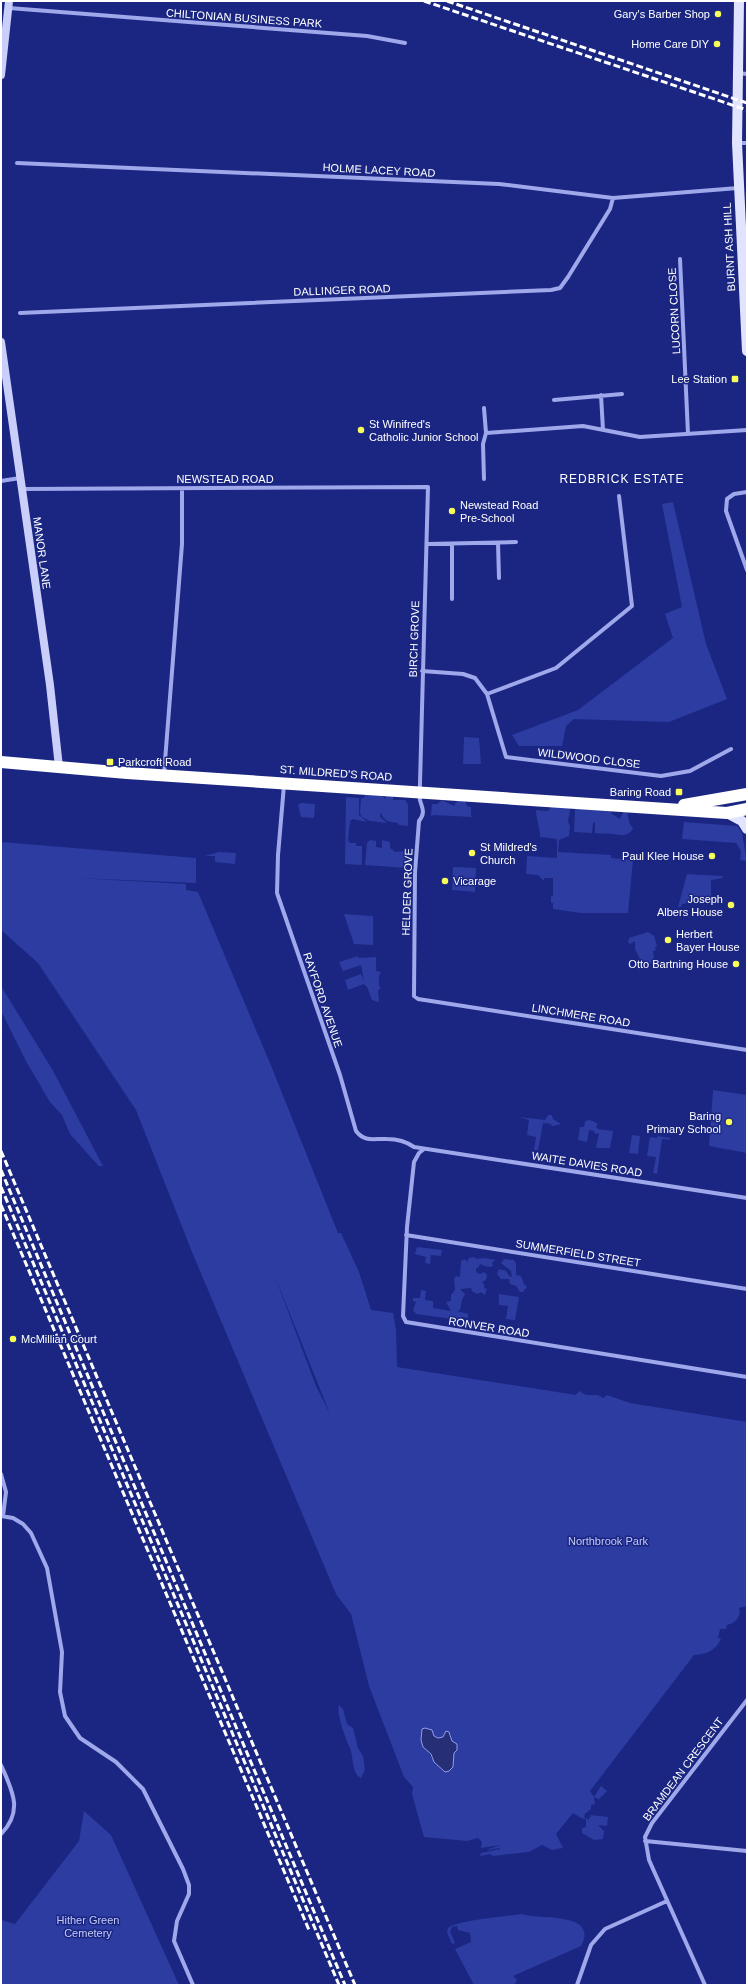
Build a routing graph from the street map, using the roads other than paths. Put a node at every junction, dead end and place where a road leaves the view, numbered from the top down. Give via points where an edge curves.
1 (742, 4) edge
2 (9, 5) edge
3 (405, 43) dead end
4 (742, 73) edge
5 (1, 75) edge
6 (742, 143) edge
7 (17, 162) dead end
8 (738, 188) junction
9 (613, 198) junction
10 (680, 260) dead end
11 (745, 298) edge
12 (20, 313) dead end
13 (1, 342) edge
14 (747, 351) edge
15 (622, 394) dead end
16 (601, 395) junction
17 (554, 400) dead end
18 (484, 408) dead end
19 (604, 430) junction
20 (747, 430) edge
21 (486, 433) junction
22 (688, 434) junction
23 (20, 478) junction
24 (484, 479) dead end
25 (1, 481) edge
26 (428, 487) joint
27 (22, 489) junction
28 (182, 489) junction
29 (747, 492) edge
30 (619, 496) dead end
31 (516, 542) dead end
32 (498, 543) junction
33 (427, 544) junction
34 (452, 544) junction
35 (747, 570) edge
36 (499, 578) dead end
37 (452, 599) dead end
38 (422, 671) junction
39 (487, 694) junction
40 (731, 749) dead end
41 (1, 762) edge
42 (59, 767) junction
43 (164, 774) junction
44 (284, 783) junction
45 (420, 791) junction
46 (747, 794) edge
47 (669, 808) junction
48 (747, 809) edge
49 (727, 813) junction
50 (747, 829) edge
51 (414, 996) joint
52 (747, 1050) edge
53 (424, 1149) junction
54 (747, 1198) edge
55 (406, 1235) junction
56 (747, 1289) edge
57 (747, 1378) edge
58 (1, 1474) edge
59 (2, 1516) edge
60 (747, 1700) edge
61 (1, 1765) edge
62 (1, 1834) edge
63 (645, 1841) junction
64 (747, 1851) edge
65 (667, 1901) junction
66 (193, 1985) edge
67 (577, 1985) edge
68 (705, 1985) edge

1 - 4 main road, BURNT ASH HILL
2 - 3 street, CHILTONIAN BUSINESS PARK via 367,36
2 - 5 street
4 - 6 main road, BURNT ASH HILL
6 - 8 main road, BURNT ASH HILL
7 - 9 street, HOLME LACEY ROAD via 499,184
8 - 9 street, HOLME LACEY ROAD
8 - 11 main road, BURNT ASH HILL
9 - 12 street, DALLINGER ROAD via 610,209 568,277 560,288 551,290
10 - 22 street, LUCORN CLOSE
11 - 14 main road, BURNT ASH HILL
13 - 23 street, MANOR LANE
15 - 16 street
16 - 17 street
16 - 19 street
18 - 21 street
19 - 21 street via 583,426
19 - 22 street via 640,438
20 - 22 street
21 - 24 street via 483,444
23 - 25 street
23 - 27 street, MANOR LANE
26 - 28 street, NEWSTEAD ROAD
26 - 33 street, BIRCH GROVE
27 - 28 street, NEWSTEAD ROAD
27 - 42 street, MANOR LANE
28 - 43 street via 182,544
29 - 35 street via 734,494 727,499 726,511
30 - 39 street via 632,606 556,668
31 - 32 street
32 - 34 street
32 - 36 street
33 - 34 street
33 - 38 street, BIRCH GROVE
34 - 37 street
38 - 39 street via 463,674 475,678
38 - 45 street, BIRCH GROVE
39 - 40 street, WILDWOOD CLOSE via 506,757 661,776 690,771
41 - 42 highway, ST. MILDRED'S ROAD
42 - 43 highway, ST. MILDRED'S ROAD
43 - 44 highway, ST. MILDRED'S ROAD
44 - 45 highway, ST. MILDRED'S ROAD
44 - 53 street, RAYFORD AVENUE via 276,884 279,901 340,1075 356,1131 360,1136 375,1141 387,1139
45 - 47 highway, ST. MILDRED'S ROAD
45 - 51 street, HELDER GROVE via 423,816 419,820 415,872
46 - 47 highway, ST. MILDRED'S ROAD
47 - 49 highway, ST. MILDRED'S ROAD
48 - 49 highway, ST. MILDRED'S ROAD
49 - 50 main road via 742,821
51 - 52 street, LINCHMERE ROAD via 418,999
53 - 54 street, WAITE DAVIES ROAD
53 - 55 street, RONVER ROAD via 414,1162
55 - 56 street, SUMMERFIELD STREET
55 - 57 street, RONVER ROAD via 403,1316 406,1322
58 - 59 street via 6,1492
59 - 66 street via 14,1518 31,1533 46,1568 62,1652 60,1692 65,1716 80,1738 116,1762 144,1789 183,1869 189,1884 189,1894 177,1921 174,1941
60 - 63 street, BRAMDEAN CRESCENT via 652,1823
61 - 62 street via 12,1790 15,1807 11,1822
63 - 64 street
63 - 65 street via 649,1860
65 - 67 street via 605,1929 591,1945
65 - 68 street

